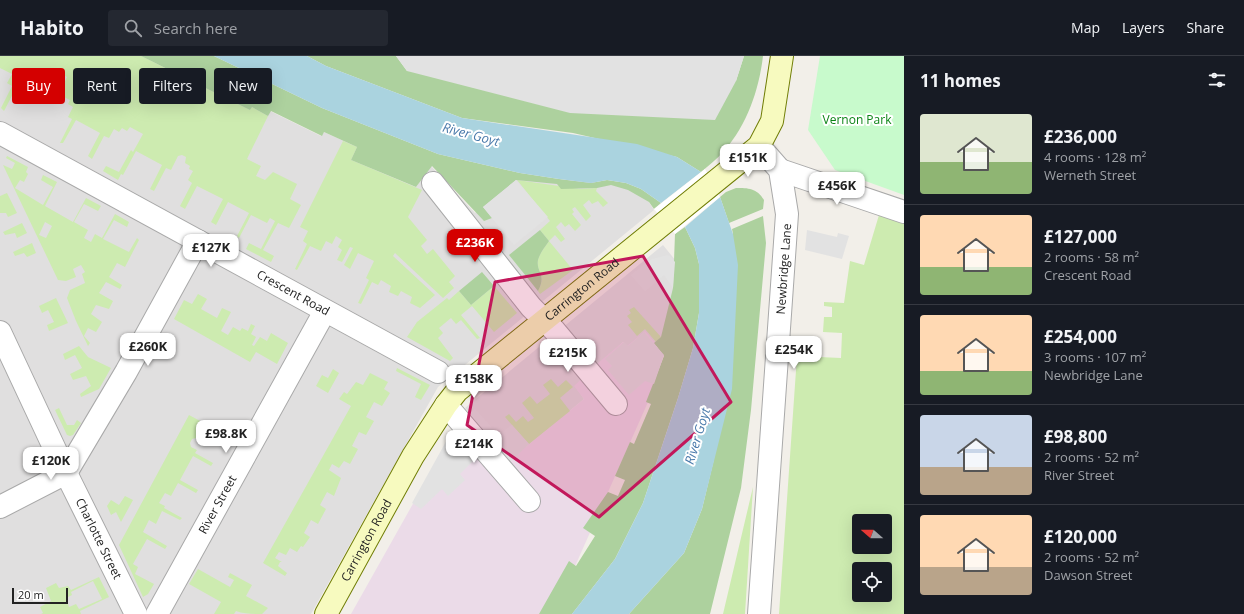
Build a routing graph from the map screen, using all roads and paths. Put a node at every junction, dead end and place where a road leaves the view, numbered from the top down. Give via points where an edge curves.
1 (782, 56) edge
2 (0, 133) edge
3 (759, 146) junction
4 (780, 170) junction
5 (433, 183) dead end
6 (904, 212) edge
7 (198, 242) junction
8 (325, 311) junction
9 (544, 320) junction
10 (0, 332) edge
11 (438, 372) dead end
12 (616, 404) dead end
13 (446, 405) junction
14 (66, 473) junction
15 (529, 501) dead end
16 (0, 507) edge
17 (136, 614) edge
18 (157, 614) edge
19 (326, 614) edge
20 (759, 614) edge

1 - 3 main road via 772,121
2 - 7 street, Crescent Road
3 - 4 street
3 - 9 main road, Carrington Road
4 - 6 street
4 - 20 street, Newbridge Lane via 787,214 786,239
5 - 9 street
7 - 8 street, Crescent Road
7 - 14 street
8 - 11 street, Crescent Road
8 - 18 street, River Street
9 - 12 street
9 - 13 main road, Carrington Road via 457,391
10 - 14 street, Charlotte Street
13 - 15 street
13 - 19 main road, Carrington Road via 413,456
14 - 16 street
14 - 17 street, Charlotte Street

